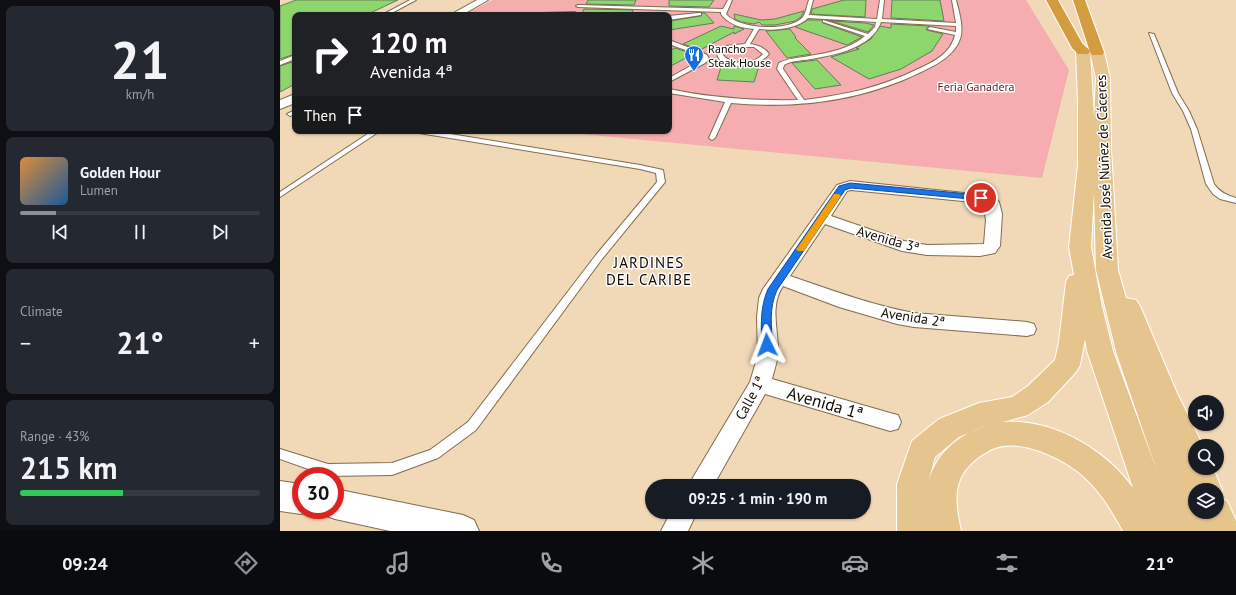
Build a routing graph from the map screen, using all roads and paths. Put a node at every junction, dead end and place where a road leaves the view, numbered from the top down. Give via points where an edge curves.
1 (414, 0) edge
2 (484, 0) edge
3 (584, 0) edge
4 (730, 0) edge
5 (811, 0) edge
6 (882, 0) edge
7 (954, 0) edge
8 (1052, 0) edge
9 (1068, 0) edge
10 (1079, 0) edge
11 (655, 3) dead end
12 (578, 6) junction
13 (651, 8) junction
14 (724, 11) junction
15 (390, 12) edge
16 (461, 12) edge
17 (574, 12) edge
18 (650, 12) edge
19 (1096, 12) dead end
20 (806, 16) junction
21 (812, 16) junction
22 (672, 18) edge
23 (879, 21) junction
24 (958, 25) junction
25 (757, 28) junction
26 (958, 34) junction
27 (1151, 34) dead end
28 (869, 36) junction
29 (672, 43) edge
30 (748, 45) junction
31 (1090, 51) junction
32 (292, 57) edge
33 (280, 63) edge
34 (672, 78) edge
35 (672, 92) edge
36 (292, 99) edge
37 (729, 101) junction
38 (802, 101) junction
39 (280, 105) edge
40 (373, 134) edge
41 (437, 134) edge
42 (712, 138) dead end
43 (280, 195) edge
44 (1236, 201) edge
45 (822, 218) junction
46 (1080, 247) junction
47 (1107, 250) junction
48 (980, 251) joint
49 (780, 278) junction
50 (1028, 329) dead end
51 (760, 384) junction
52 (890, 422) dead end
53 (1188, 446) edge
54 (280, 454) edge
55 (704, 479) edge
56 (280, 496) edge
57 (292, 498) edge
58 (344, 507) edge
59 (681, 519) edge
60 (1219, 519) edge
61 (416, 527) edge
62 (463, 531) edge
63 (674, 531) edge
64 (913, 531) edge
65 (945, 531) edge
66 (1140, 531) edge
67 (1163, 531) edge
68 (1194, 531) edge
69 (1224, 531) edge

1 - 15 lane
2 - 16 street
3 - 12 lane
4 - 14 lane
5 - 20 lane
6 - 23 lane
7 - 24 lane
8 - 31 highway via 1077,44
9 - 31 highway
10 - 31 highway
11 - 13 lane
12 - 13 lane
12 - 17 lane
13 - 14 lane
13 - 18 lane
14 - 22 lane
14 - 25 lane via 723,16 729,21
19 - 31 highway via 1102,40
20 - 21 lane
20 - 25 lane via 798,23 787,26
21 - 23 lane
21 - 28 lane
23 - 24 lane
23 - 26 lane
23 - 28 lane
24 - 26 lane
25 - 30 lane
26 - 38 lane via 957,40 947,54 910,76 859,93
27 - 44 lane via 1175,92 1194,129 1210,184 1223,197
28 - 38 lane via 834,52 781,64 780,69
29 - 34 lane via 701,54 706,59
30 - 30 lane via 764,51 764,58 754,63 738,64 726,61 720,55 720,52 728,47
31 - 46 main road, Avenida José Núñez de Cáceres via 1086,101 1087,165
31 - 47 main road, Avenida José Núñez de Cáceres via 1102,78 1102,149
32 - 33 lane
35 - 37 lane
36 - 39 street
37 - 38 lane
37 - 42 lane
40 - 43 lane
41 - 54 lane via 640,167 660,172 661,182 599,257 472,426 434,454 392,469 328,470
45 - 48 street, Avenida 3ª via 909,247
45 - 48 street, Calle 1ª via 842,188 850,185 988,199 992,201 994,208 992,246
45 - 49 street, Calle 1ª
46 - 64 main road via 1072,342 1067,365 1038,394 1018,407 979,416 949,428 922,450 912,484
46 - 67 main road, Avenida José Núñez de Cáceres via 1100,351
47 - 53 main road via 1163,391
47 - 68 main road, Avenida José Núñez de Cáceres via 1108,270 1130,355
49 - 50 street, Avenida 2ª via 896,317
49 - 51 street, Calle 1ª via 768,298 768,355
51 - 52 street, Avenida 1ª
51 - 55 street, Calle 1ª
56 - 57 main road
58 - 61 main road
59 - 63 street
60 - 69 main road
61 - 62 main road
65 - 66 main road via 942,488 949,470 959,456 972,445 994,436 1015,434 1061,446 1088,461 1124,502

